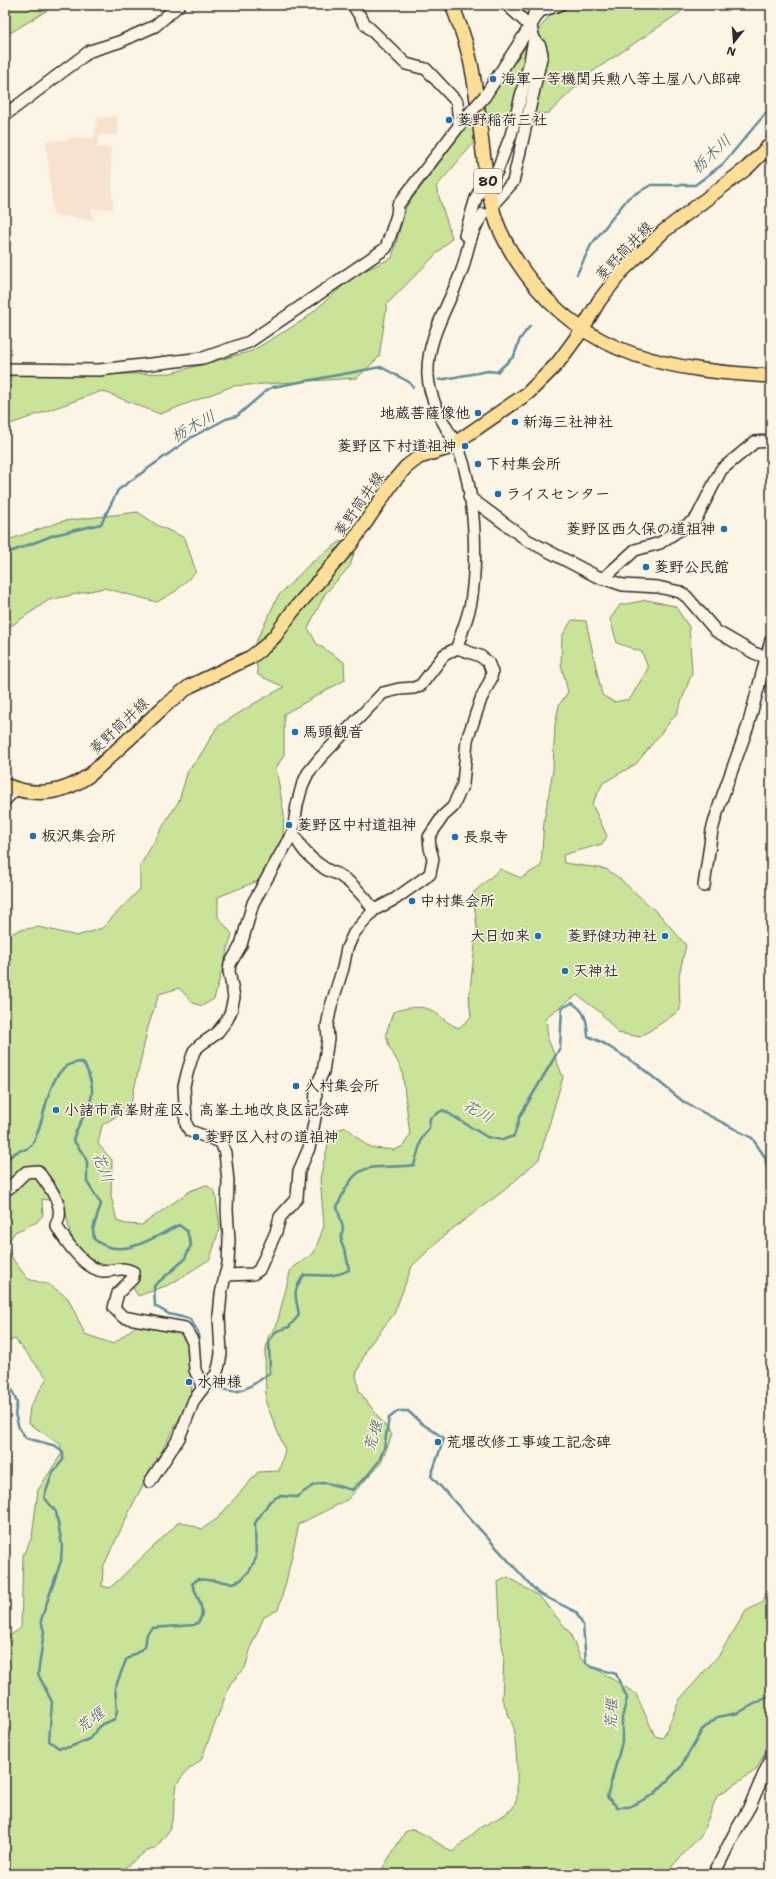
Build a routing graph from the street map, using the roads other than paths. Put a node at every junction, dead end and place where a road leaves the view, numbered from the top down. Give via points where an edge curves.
1 (179, 5) edge
2 (353, 5) edge
3 (452, 5) edge
4 (507, 5) edge
5 (536, 5) edge
6 (560, 5) edge
7 (531, 27) junction
8 (534, 39) junction
9 (5, 114) edge
10 (461, 123) junction
11 (771, 144) edge
12 (489, 184) junction
13 (495, 202) dead end
14 (483, 214) dead end
15 (463, 267) junction
16 (582, 330) junction
17 (5, 369) edge
18 (771, 376) edge
19 (771, 441) edge
20 (456, 443) junction
21 (470, 497) junction
22 (603, 579) junction
23 (771, 640) edge
24 (457, 648) junction
25 (768, 659) edge
26 (10, 787) edge
27 (5, 800) edge
28 (293, 832) junction
29 (704, 886) dead end
30 (374, 910) junction
31 (5, 1189) edge
32 (226, 1275) junction
33 (203, 1388) junction
34 (150, 1482) dead end
35 (771, 1758) edge
36 (714, 1874) edge

1 - 9 street via 155,26 119,42 90,51
2 - 10 street via 365,24 406,64 426,70 442,85 457,102
3 - 12 main road, 80 via 473,73
4 - 7 street
5 - 7 street
6 - 7 street via 540,11
7 - 8 street
7 - 10 street, bridge via 485,96
8 - 12 street via 511,135
8 - 13 street via 542,54 528,120 513,182
10 - 17 street via 398,205 386,248 248,342 203,358 99,370
11 - 16 main road, 菱野筒井線 via 748,168 664,231 622,271 599,301
12 - 15 street via 479,192 472,212 463,242
12 - 16 main road, 80 via 495,216 508,246 520,265 555,308
14 - 15 street via 469,241
15 - 20 street via 433,339 428,375 432,396 446,428
16 - 18 main road, 80 via 624,351 671,366
16 - 20 main road, 菱野筒井線 via 544,379
19 - 22 street via 755,442 721,470 696,519 660,543 635,550
20 - 21 street via 464,465
20 - 26 main road, 菱野筒井線 via 419,457 406,467 351,544 260,651 190,686 76,784 43,793 24,792
21 - 22 street via 527,540
21 - 24 street via 475,562 471,603
22 - 25 street via 623,585 658,587 680,592 716,631
23 - 25 street
24 - 28 street via 444,655 421,685 383,693 321,757 308,773 302,786
24 - 30 street via 480,656 488,662 492,672 467,740 463,784 453,807 443,816 429,837 433,859 430,874 395,899
25 - 29 street via 712,830
26 - 27 street
28 - 30 street via 300,848 323,867 338,874 356,888
28 - 32 street via 253,903 241,945 230,964 234,998 227,1020 216,1034 194,1051 184,1086 186,1124 190,1131 221,1142 225,1153 229,1240
30 - 32 street via 354,933 347,948 331,1006 323,1072 316,1087 315,1118 299,1171 297,1198 280,1217 259,1270 253,1274
31 - 33 street via 26,1172 38,1171 61,1208 56,1225 70,1248 95,1269 102,1271 125,1268 133,1272 133,1278 118,1293 114,1308 123,1317 185,1328 193,1342 194,1370
32 - 33 street via 219,1316 219,1365 216,1375
33 - 34 street via 194,1400 179,1438
35 - 36 street via 750,1806

